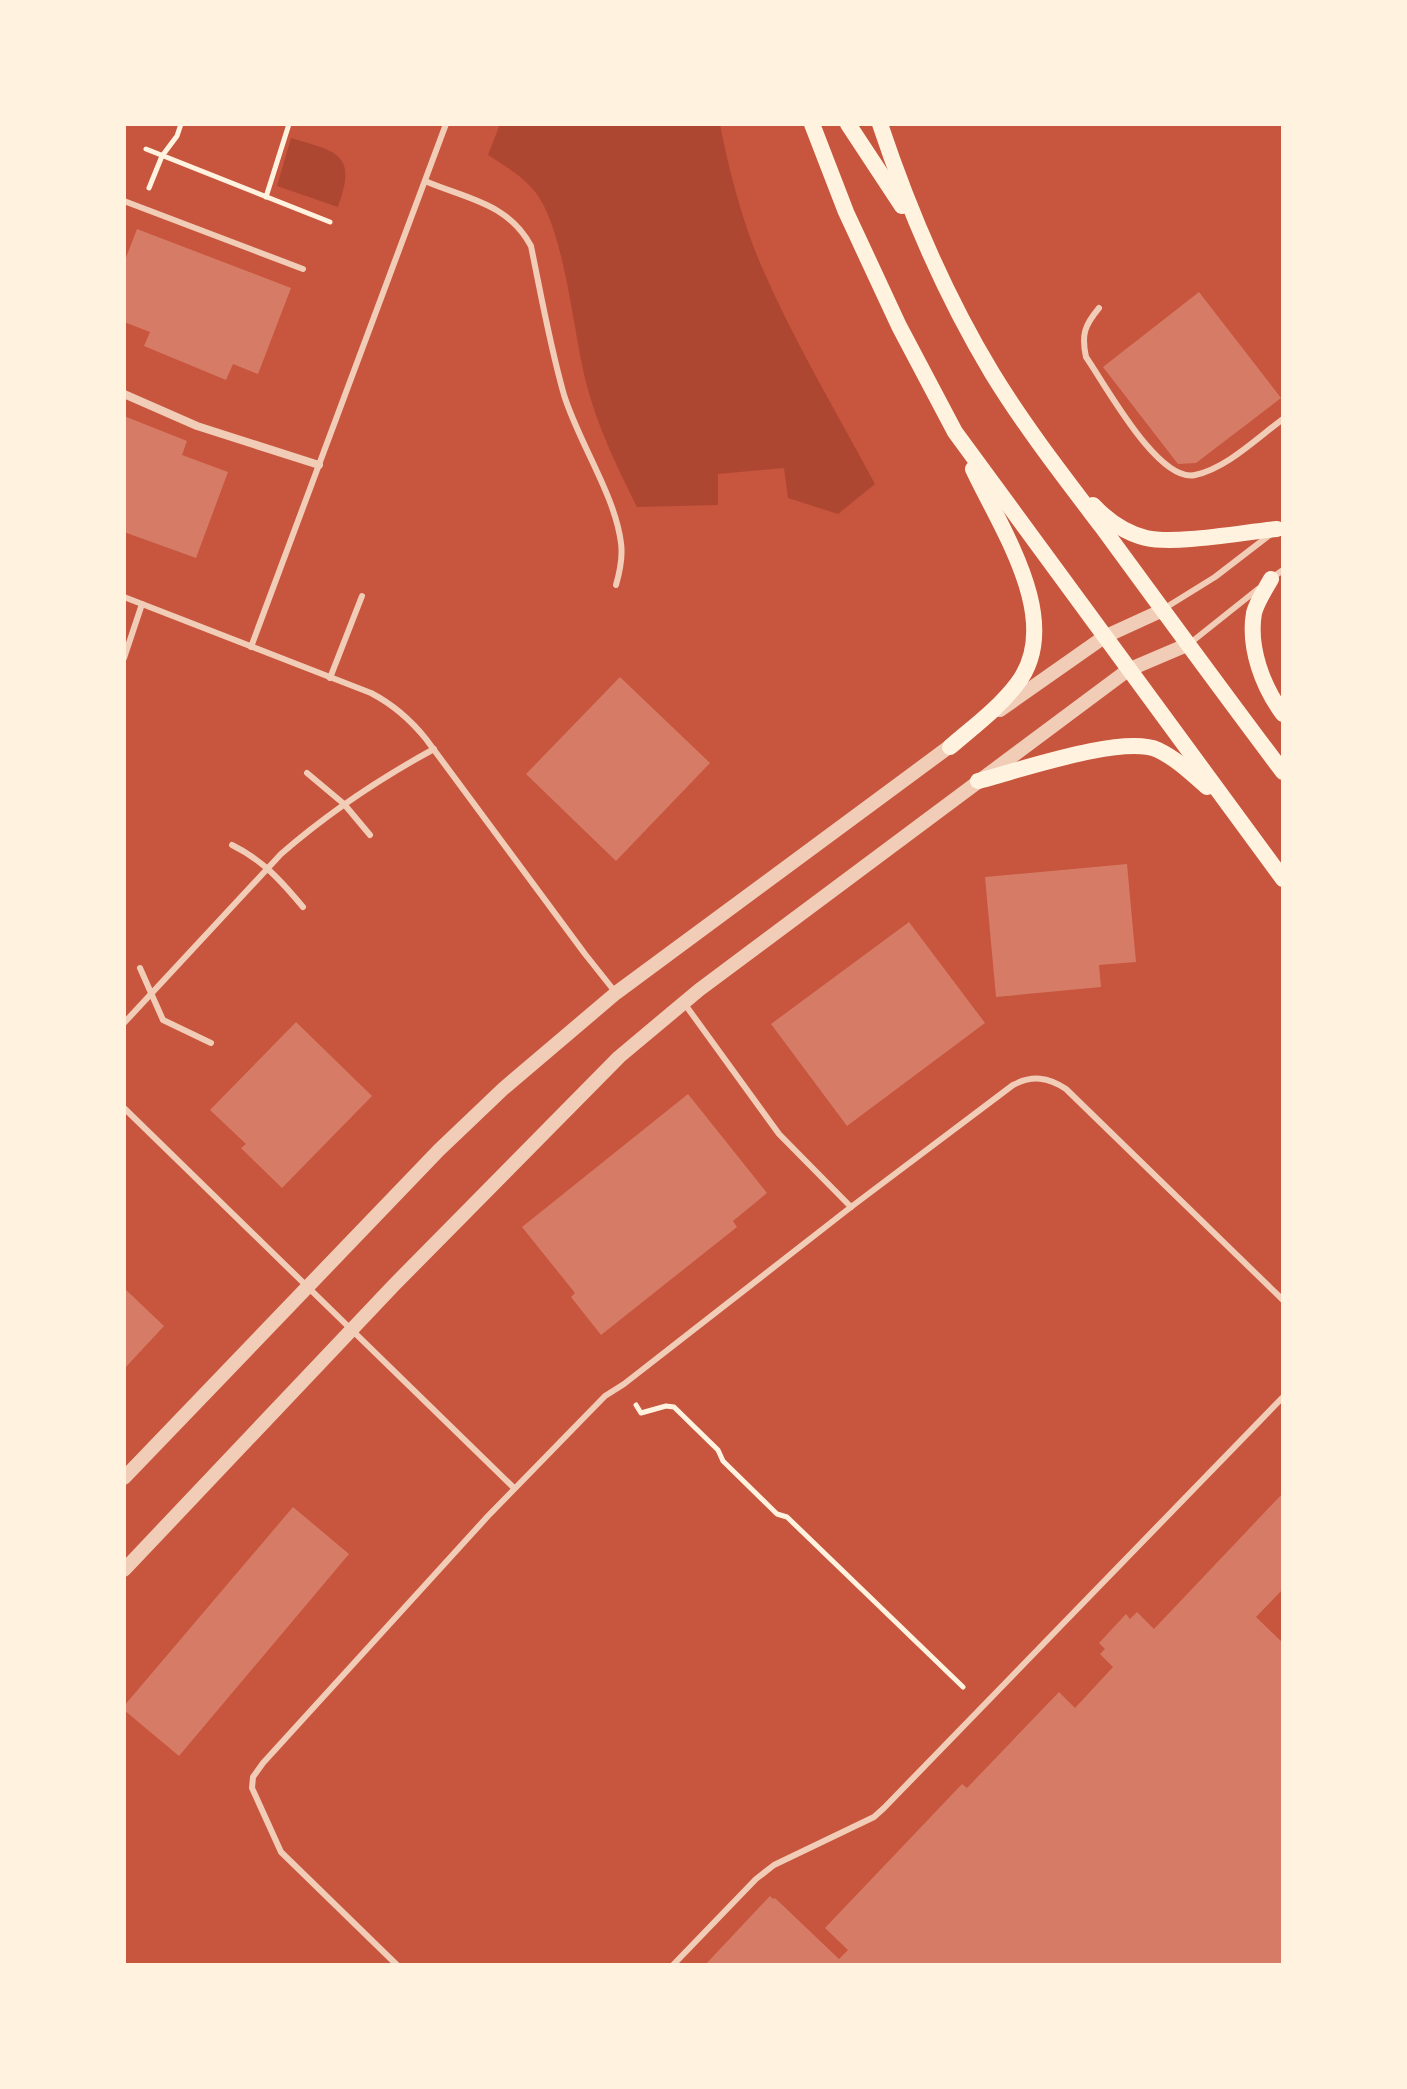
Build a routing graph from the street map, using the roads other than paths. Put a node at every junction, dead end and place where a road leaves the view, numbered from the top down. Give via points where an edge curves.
1 (446, 124) edge
2 (812, 124) edge
3 (848, 124) edge
4 (880, 124) edge
5 (425, 181) junction
6 (124, 201) edge
7 (923, 237) junction
8 (303, 269) dead end
9 (1099, 308) dead end
10 (124, 394) edge
11 (1283, 419) edge
12 (955, 432) junction
13 (319, 465) junction
14 (1060, 471) junction
15 (1280, 527) edge
16 (1277, 574) edge
17 (616, 585) dead end
18 (362, 596) dead end
19 (124, 597) edge
20 (142, 604) junction
21 (1163, 610) junction
22 (1104, 637) junction
23 (1189, 644) junction
24 (251, 647) junction
25 (124, 658) edge
26 (1128, 670) junction
27 (330, 678) junction
28 (1283, 714) edge
29 (950, 747) junction
30 (434, 749) junction
31 (1283, 772) edge
32 (307, 773) dead end
33 (978, 781) junction
34 (344, 804) junction
35 (1229, 806) junction
36 (370, 835) dead end
37 (232, 845) dead end
38 (269, 868) junction
39 (1283, 879) edge
40 (303, 907) dead end
41 (140, 968) dead end
42 (616, 993) junction
43 (151, 994) junction
44 (684, 1003) junction
45 (124, 1023) edge
46 (211, 1043) dead end
47 (124, 1108) edge
48 (851, 1207) junction
49 (308, 1287) junction
50 (1283, 1300) edge
51 (351, 1330) junction
52 (1283, 1397) edge
53 (124, 1478) edge
54 (514, 1488) junction
55 (124, 1570) edge
56 (397, 1965) edge
57 (673, 1965) edge

1 - 5 lane
2 - 12 main road via 846,212
3 - 7 main road
4 - 7 main road
5 - 13 lane
5 - 17 lane via 512,218 531,246 565,397 615,517 622,545
6 - 8 lane
7 - 14 main road via 993,375
9 - 11 lane via 1084,326 1086,357 1148,448 1179,474 1191,476 1223,462
10 - 13 street via 197,426
12 - 22 main road
12 - 29 main road via 1022,573 1036,622 1030,665 1017,684
13 - 24 lane
14 - 15 main road via 1098,510 1149,539
14 - 21 main road
15 - 21 lane
16 - 23 lane
16 - 28 main road via 1254,614 1258,666
18 - 27 lane
19 - 20 lane
20 - 24 lane
20 - 25 lane
21 - 22 street
21 - 23 main road
22 - 26 main road
22 - 29 street
23 - 26 street
23 - 31 main road
24 - 27 lane
26 - 33 street
26 - 35 main road
27 - 30 lane via 391,704
29 - 42 street
30 - 34 lane
30 - 42 lane
32 - 34 lane
33 - 35 main road via 1082,754 1144,746 1177,761
33 - 44 street
34 - 36 lane
34 - 38 lane
35 - 39 main road
37 - 38 lane
38 - 40 lane
38 - 43 lane
41 - 43 lane
42 - 49 street via 439,1150
43 - 45 lane
43 - 46 lane via 163,1020
44 - 48 lane via 779,1134
44 - 51 street via 619,1057
47 - 49 lane
48 - 50 lane via 1013,1085 1025,1079 1055,1081
48 - 54 lane via 605,1396
49 - 51 lane
49 - 53 street
51 - 54 lane
51 - 55 street
52 - 57 lane via 884,1808 774,1865
54 - 56 lane via 253,1777 252,1788 281,1852

